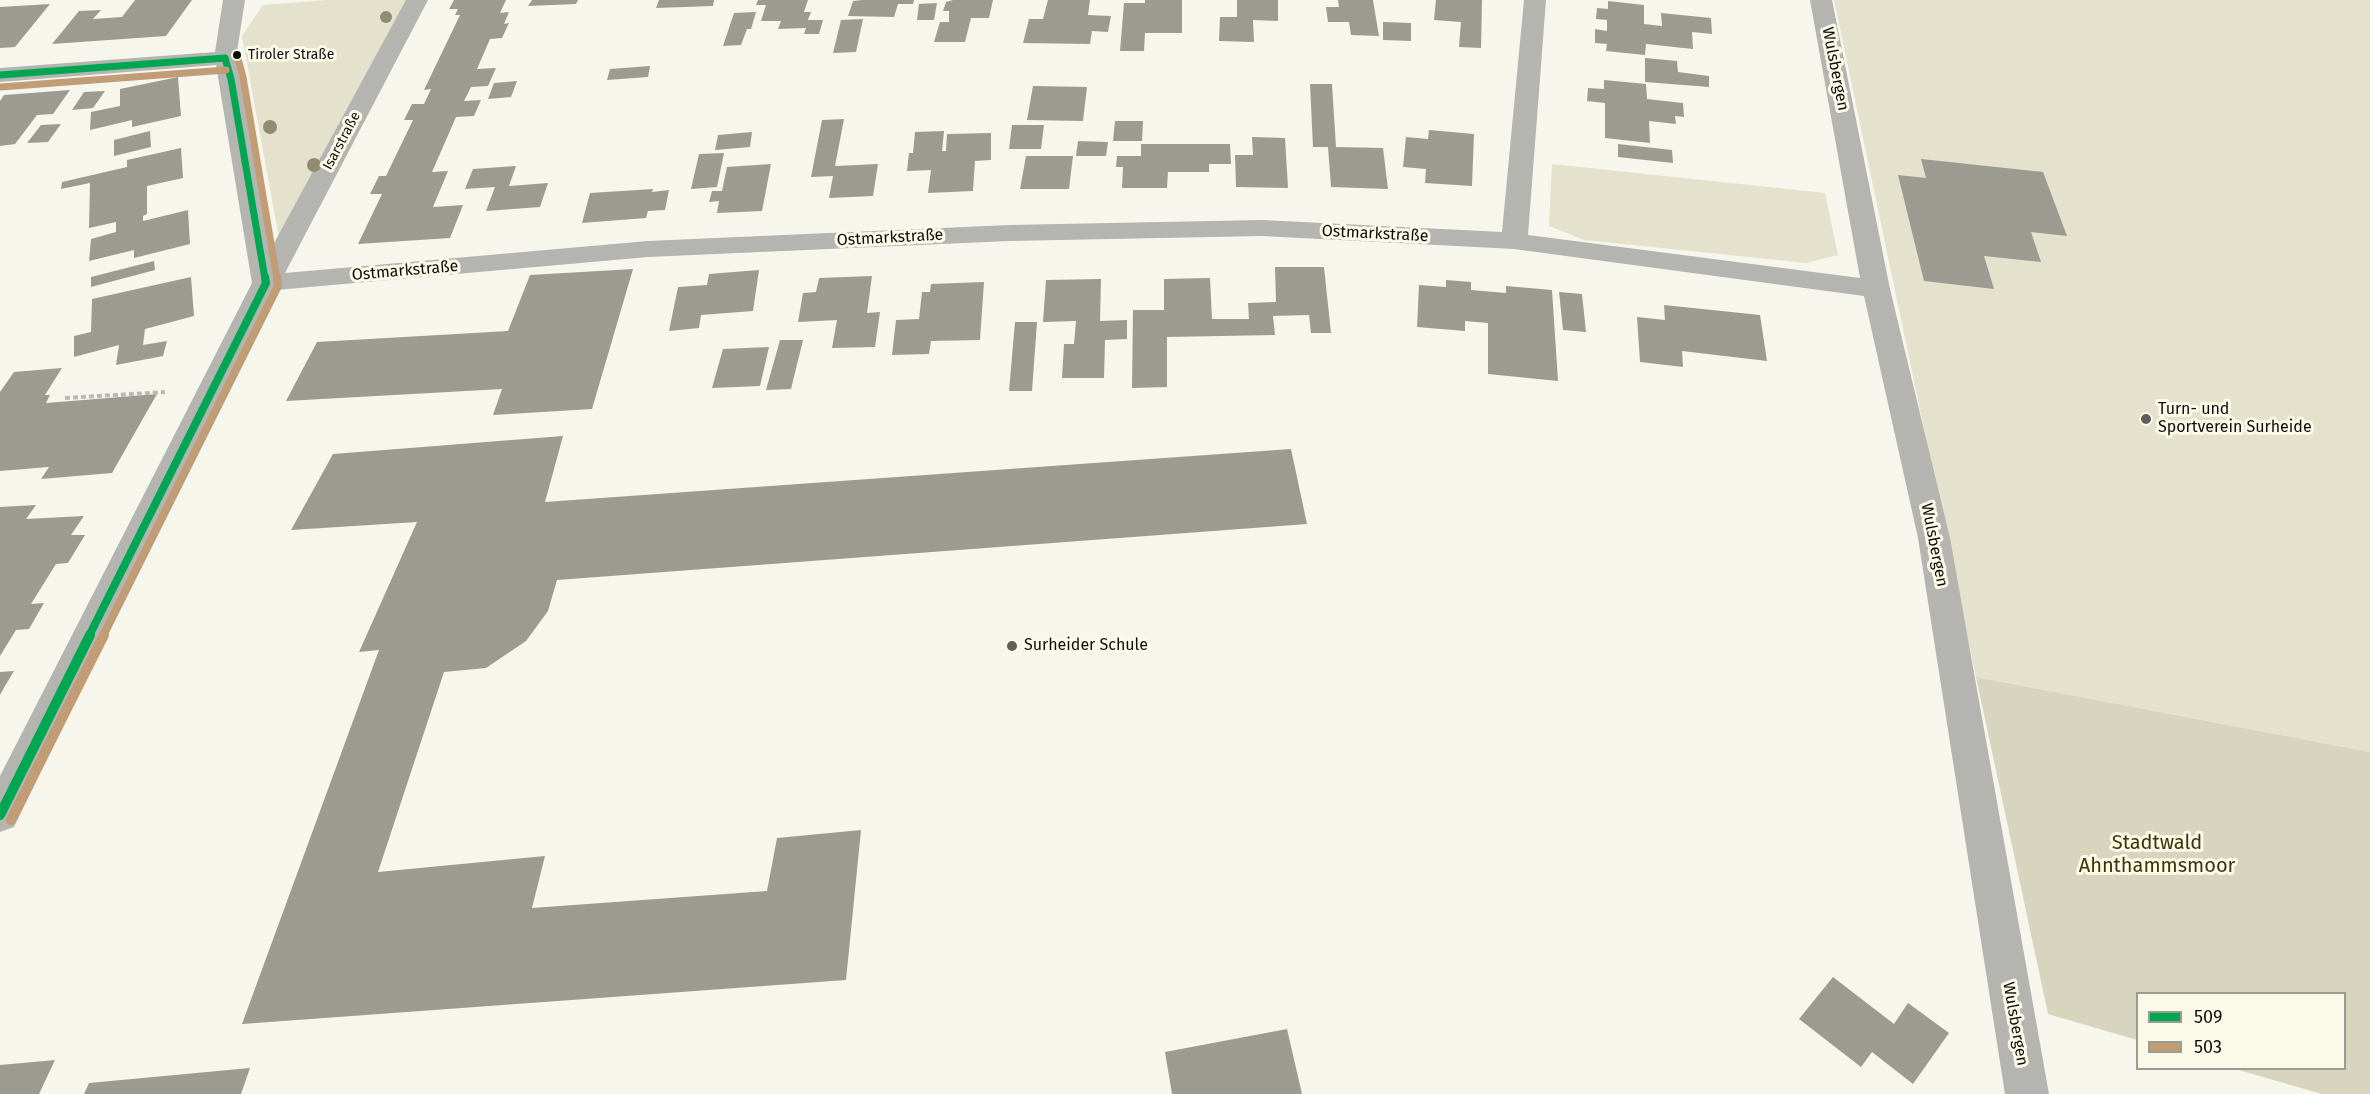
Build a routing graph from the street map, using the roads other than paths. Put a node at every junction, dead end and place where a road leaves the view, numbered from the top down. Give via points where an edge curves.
1 (234, 0) edge
2 (417, 0) edge
3 (1535, 0) edge
4 (1821, 0) edge
5 (225, 58) junction
6 (0, 75) edge
7 (1514, 241) junction
8 (266, 283) junction
9 (1876, 289) junction
10 (0, 815) edge
11 (2027, 1094) edge

1 - 5 street
2 - 8 street, Isarstraße
3 - 7 street
4 - 9 street, Wulsbergen
5 - 6 street
5 - 8 street
7 - 8 street, Ostmarkstraße via 1262,228 1009,232 648,249
7 - 9 street, Ostmarkstraße
8 - 10 street, Isarstraße
9 - 11 street, Wulsbergen via 1934,538

